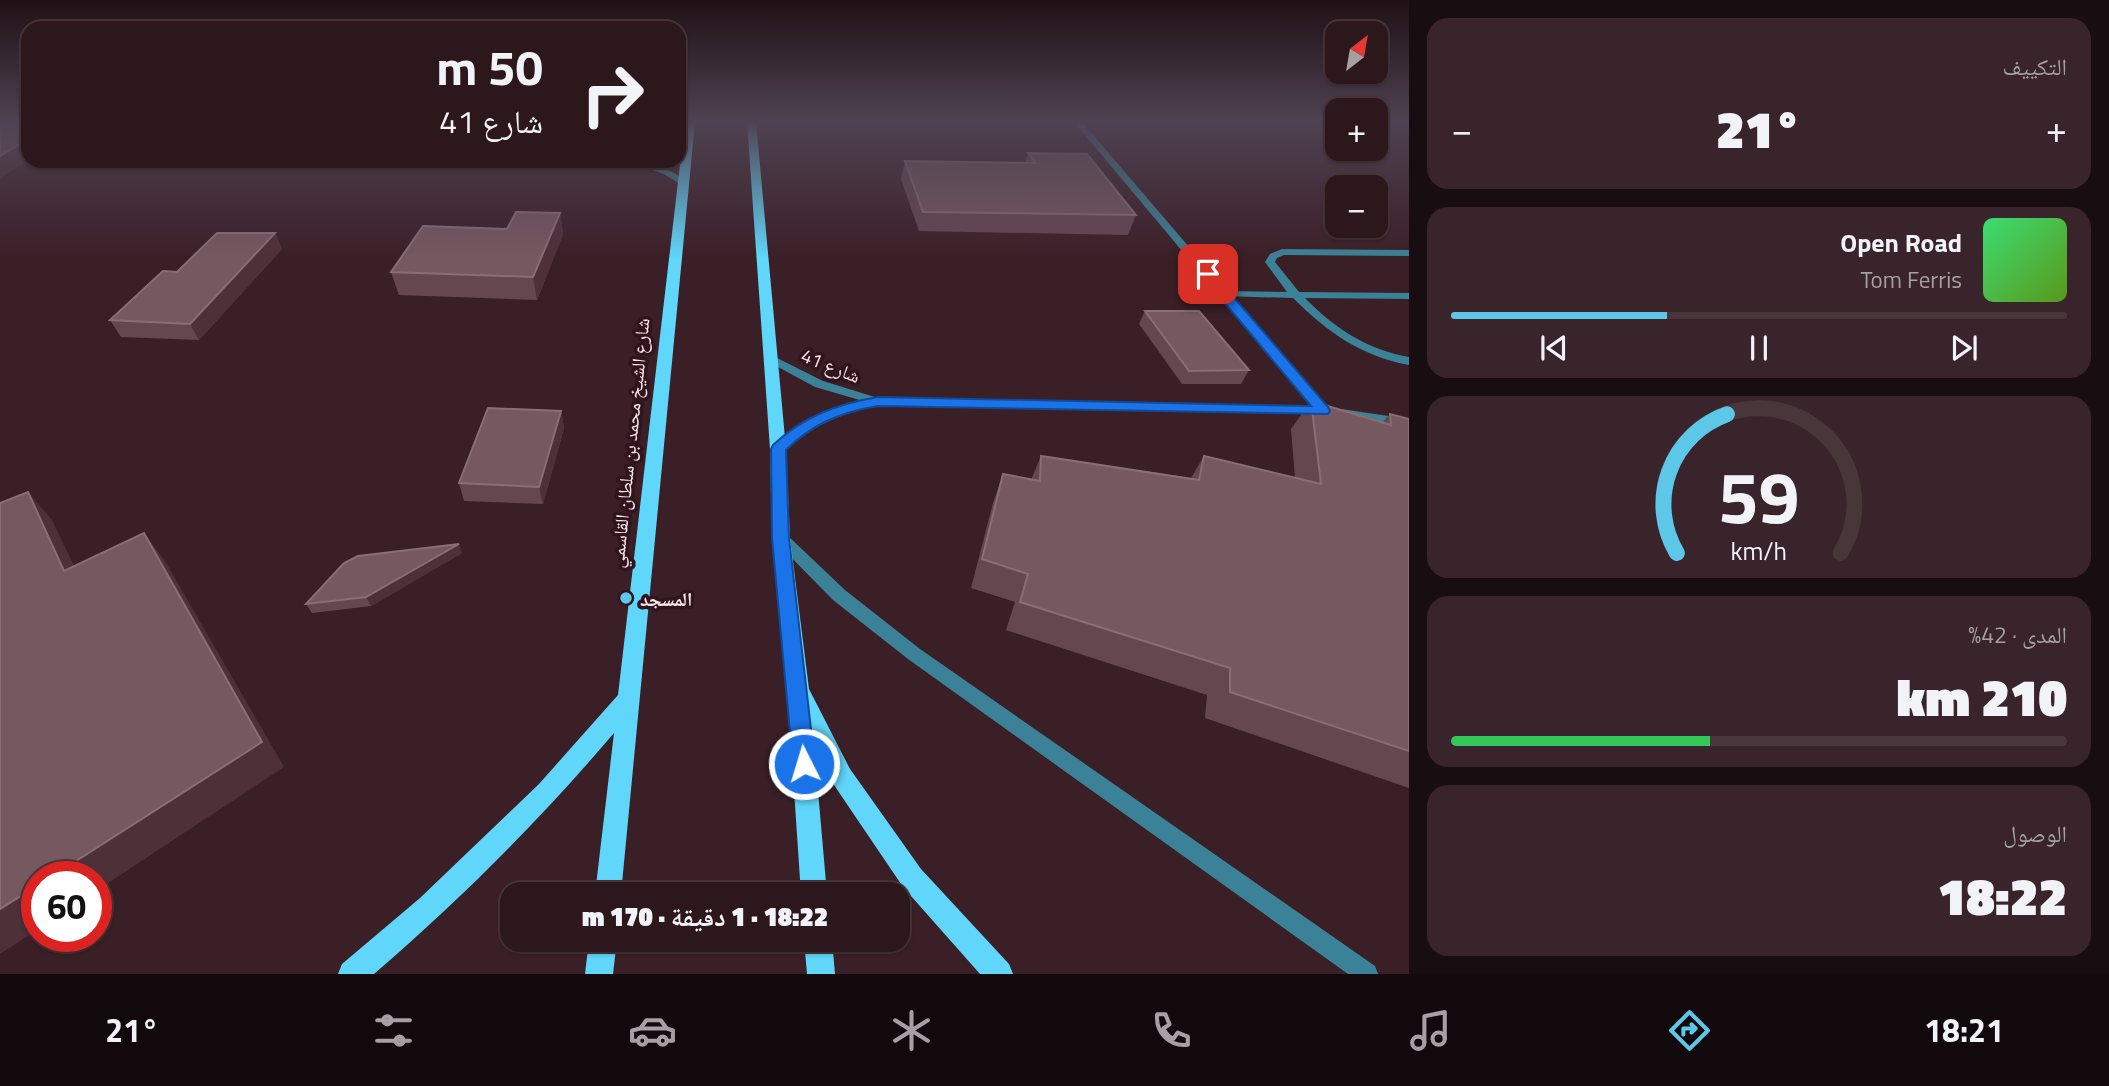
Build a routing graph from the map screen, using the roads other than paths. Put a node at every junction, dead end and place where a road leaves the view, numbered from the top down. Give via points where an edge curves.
1 (758, 167) edge
2 (1117, 167) edge
3 (654, 168) edge
4 (684, 168) edge
5 (683, 182) junction
6 (1409, 253) edge
7 (1224, 293) junction
8 (1296, 294) junction
9 (1409, 296) edge
10 (771, 359) junction
11 (1409, 361) edge
12 (878, 401) junction
13 (1323, 411) junction
14 (1409, 423) edge
15 (778, 449) junction
16 (781, 538) junction
17 (797, 686) junction
18 (628, 700) junction
19 (609, 882) edge
20 (813, 882) edge
21 (602, 952) edge
22 (819, 952) edge
23 (352, 974) edge
24 (599, 974) edge
25 (821, 974) edge
26 (999, 974) edge
27 (1367, 974) edge

1 - 10 main road
2 - 7 street
3 - 5 street
4 - 5 main road, شارع الشيخ محمد بن سلطان القاسمي
5 - 18 main road, شارع الشيخ محمد بن سلطان القاسمي
6 - 8 street via 1273,256 1273,270
7 - 8 street
7 - 13 street
8 - 9 street
8 - 11 street via 1349,342
10 - 12 street, شارع 41 via 819,384
10 - 15 main road
12 - 13 street, شارع 41
12 - 15 street, شارع 41 via 821,417 796,431
13 - 14 street, شارع 41
15 - 16 main road
16 - 17 main road
16 - 27 street via 839,595 914,654
17 - 20 main road
17 - 26 main road via 842,777 912,878
18 - 19 main road, شارع الشيخ محمد بن سلطان القاسمي
18 - 23 main road via 548,792 430,908
21 - 24 main road
22 - 25 main road

